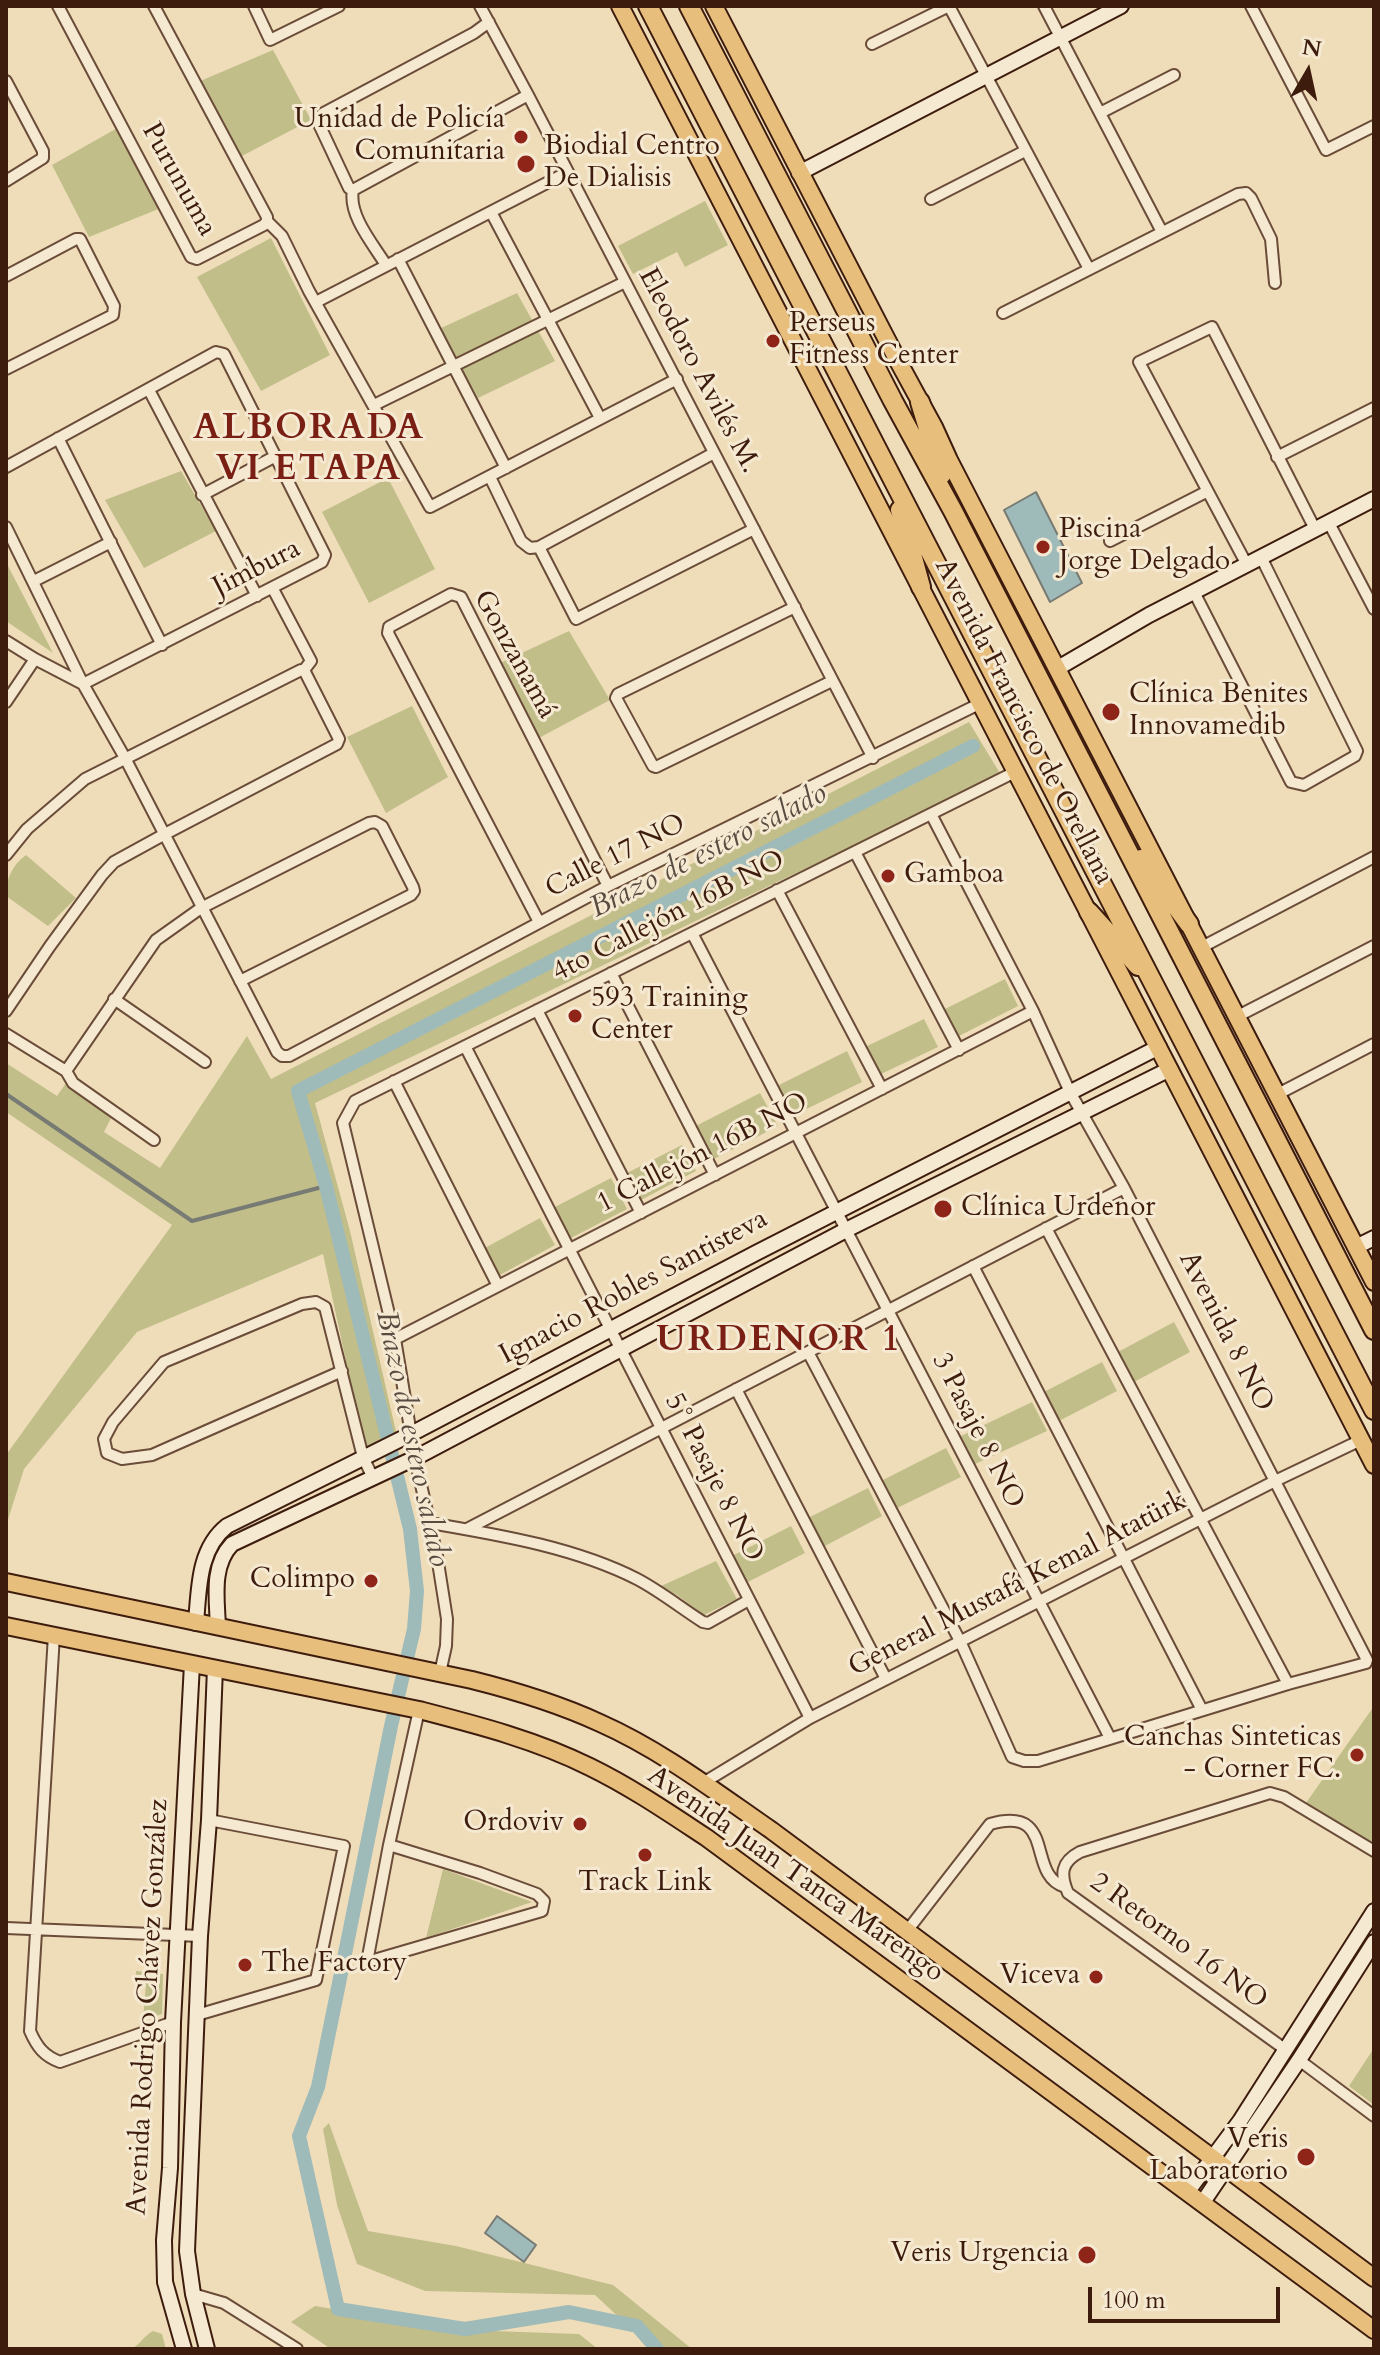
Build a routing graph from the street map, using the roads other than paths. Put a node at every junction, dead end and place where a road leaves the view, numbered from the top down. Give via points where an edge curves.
1 (58, 6) edge
2 (154, 6) edge
3 (254, 6) edge
4 (339, 6) edge
5 (480, 6) edge
6 (620, 6) edge
7 (648, 6) edge
8 (689, 6) edge
9 (714, 6) edge
10 (949, 6) edge
11 (1044, 6) edge
12 (1121, 6) edge
13 (1251, 6) edge
14 (489, 22) junction
15 (1060, 38) junction
16 (872, 44) dead end
17 (1174, 75) dead end
18 (987, 77) junction
19 (6, 81) edge
20 (528, 95) junction
21 (1100, 113) junction
22 (1374, 126) edge
23 (1025, 151) junction
24 (568, 172) junction
25 (799, 173) junction
26 (6, 181) edge
27 (353, 190) junction
28 (931, 199) dead end
29 (491, 212) junction
30 (267, 221) junction
31 (1162, 232) junction
32 (398, 259) junction
33 (386, 265) junction
34 (1089, 269) junction
35 (6, 276) edge
36 (625, 282) junction
37 (1275, 283) dead end
38 (316, 302) junction
39 (1003, 313) dead end
40 (548, 320) junction
41 (453, 366) junction
42 (6, 369) edge
43 (677, 379) junction
44 (149, 390) junction
45 (920, 402) junction
46 (374, 405) junction
47 (1374, 408) edge
48 (600, 418) junction
49 (58, 438) junction
50 (714, 453) junction
51 (274, 457) junction
52 (1277, 457) junction
53 (6, 467) edge
54 (506, 468) junction
55 (889, 472) junction
56 (490, 477) junction
57 (1206, 492) junction
58 (202, 495) junction
59 (1374, 499) edge
60 (953, 511) junction
61 (1322, 526) junction
62 (6, 527) edge
63 (754, 529) junction
64 (1110, 541) dead end
65 (111, 542) junction
66 (539, 547) junction
67 (1261, 557) junction
68 (1247, 565) junction
69 (34, 581) junction
70 (921, 587) junction
71 (273, 589) junction
72 (1194, 592) junction
73 (257, 596) junction
74 (795, 607) junction
75 (1374, 609) edge
76 (6, 641) edge
77 (162, 645) junction
78 (35, 659) junction
79 (1058, 668) junction
80 (304, 670) junction
81 (832, 681) junction
82 (83, 684) junction
83 (6, 702) edge
84 (981, 703) junction
85 (125, 758) junction
86 (873, 758) junction
87 (1017, 771) junction
88 (931, 814) junction
89 (1109, 816) junction
90 (165, 834) junction
91 (855, 852) junction
92 (6, 855) edge
93 (1374, 857) edge
94 (608, 886) junction
95 (777, 890) junction
96 (201, 908) junction
97 (1089, 912) junction
98 (539, 922) junction
99 (1189, 924) junction
100 (692, 933) junction
101 (1374, 946) edge
102 (1202, 947) junction
103 (611, 973) junction
104 (240, 981) junction
105 (1154, 983) junction
106 (114, 999) junction
107 (537, 1010) junction
108 (6, 1011) edge
109 (1033, 1011) junction
110 (1238, 1016) junction
111 (6, 1034) edge
112 (1374, 1044) edge
113 (465, 1046) junction
114 (1159, 1047) junction
115 (959, 1050) junction
116 (205, 1062) dead end
117 (1170, 1069) junction
118 (66, 1071) junction
119 (394, 1081) junction
120 (882, 1089) junction
121 (1070, 1092) junction
122 (1278, 1094) junction
123 (1083, 1113) junction
124 (796, 1134) junction
125 (154, 1140) dead end
126 (715, 1175) junction
127 (1124, 1188) junction
128 (641, 1213) junction
129 (837, 1213) junction
130 (1046, 1228) junction
131 (846, 1230) junction
132 (1374, 1238) edge
133 (1356, 1247) junction
134 (569, 1250) junction
135 (973, 1266) junction
136 (1374, 1282) edge
137 (498, 1286) junction
138 (887, 1310) junction
139 (1372, 1326) edge
140 (610, 1329) junction
141 (395, 1339) junction
142 (620, 1349) junction
143 (808, 1352) junction
144 (342, 1371) junction
145 (736, 1389) junction
146 (1374, 1410) edge
147 (661, 1428) junction
148 (405, 1437) junction
149 (1361, 1440) junction
150 (366, 1456) junction
151 (412, 1460) junction
152 (1374, 1465) edge
153 (376, 1476) junction
154 (1275, 1481) junction
155 (1200, 1519) junction
156 (430, 1523) junction
157 (467, 1529) junction
158 (1123, 1558) junction
159 (6, 1582) edge
160 (749, 1600) junction
161 (1038, 1601) junction
162 (196, 1623) junction
163 (6, 1626) edge
164 (218, 1627) junction
165 (54, 1635) junction
166 (960, 1641) junction
167 (192, 1664) junction
168 (215, 1668) junction
169 (440, 1673) junction
170 (886, 1679) junction
171 (1288, 1684) junction
172 (414, 1709) junction
173 (1202, 1710) junction
174 (810, 1718) junction
175 (1110, 1738) junction
176 (703, 1783) junction
177 (209, 1820) junction
178 (389, 1845) junction
179 (1374, 1851) edge
180 (1065, 1887) junction
181 (1374, 1911) edge
182 (6, 1928) edge
183 (36, 1928) junction
184 (907, 1931) junction
185 (178, 1935) junction
186 (200, 1936) junction
187 (1374, 1942) edge
188 (197, 2015) junction
189 (173, 2022) junction
190 (1286, 2050) junction
191 (1299, 2060) junction
192 (1374, 2116) edge
193 (1211, 2158) junction
194 (1226, 2169) junction
195 (1188, 2191) junction
196 (1203, 2202) junction
197 (1374, 2278) edge
198 (193, 2294) junction
199 (1374, 2330) edge
200 (184, 2349) edge
201 (207, 2349) edge
202 (297, 2349) edge

1 - 30 street, Purunuma via 191,257 197,259
2 - 30 street
3 - 4 street via 273,40
5 - 14 street, Eleodoro Avilés M.
6 - 70 main road, Avenida Francisco de Orellana
7 - 55 highway, Avenida Francisco de Orellana
8 - 60 highway, Avenida Francisco de Orellana
9 - 25 main road, Avenida Francisco de Orellana
10 - 16 street
10 - 18 street
11 - 15 street
12 - 15 street
13 - 22 street via 1326,150
14 - 20 street, Eleodoro Avilés M.
14 - 27 street via 322,114 318,122
15 - 18 street
15 - 21 street
17 - 21 street
18 - 23 street
18 - 25 street
19 - 26 street via 43,151 43,158
20 - 24 street, Eleodoro Avilés M.
20 - 27 street
21 - 31 street
23 - 28 street
23 - 34 street
24 - 29 street
24 - 36 street, Eleodoro Avilés M.
25 - 45 main road, Avenida Francisco de Orellana
27 - 33 street via 358,219
29 - 32 street
29 - 40 street
30 - 38 street via 282,236
31 - 34 street
31 - 37 street via 1246,193 1271,239
32 - 33 street
32 - 41 street
33 - 38 street
34 - 39 street
35 - 42 street via 80,239 114,306 113,315
36 - 40 street
36 - 43 street, Eleodoro Avilés M.
38 - 46 street
40 - 41 street
40 - 48 street
41 - 46 street
41 - 54 street
43 - 48 street
43 - 50 street, Eleodoro Avilés M.
44 - 49 street, Jimbura
44 - 51 street, Jimbura via 216,352 224,354
44 - 58 street
45 - 60 highway
45 - 79 main road, Avenida Francisco de Orellana
46 - 56 street via 430,507
47 - 52 street
48 - 54 street
49 - 53 street, Jimbura
49 - 65 street
50 - 63 street, Eleodoro Avilés M.
50 - 66 street
51 - 58 street
51 - 71 street, Jimbura via 325,555 322,562
52 - 57 street via 1212,327 1139,362
52 - 61 street
54 - 56 street
55 - 70 highway
55 - 105 highway, Avenida Francisco de Orellana
56 - 66 street via 521,541
57 - 64 street
57 - 68 street
58 - 73 street
59 - 61 street
60 - 89 highway, Avenida Francisco de Orellana
61 - 67 street
61 - 75 street
62 - 69 street
63 - 66 street via 576,619
63 - 74 street, Eleodoro Avilés M.
65 - 69 street
65 - 77 street
67 - 68 street
67 - 72 street via 1357,751 1304,785 1291,782
68 - 72 street
69 - 82 street
70 - 84 main road, Avenida Francisco de Orellana
71 - 73 street, Jimbura
71 - 80 street via 311,661
72 - 79 street
73 - 77 street, Jimbura
74 - 81 street, Eleodoro Avilés M.
74 - 81 street via 616,698 654,767
76 - 78 street
77 - 82 street, Jimbura
78 - 82 street
78 - 83 street
79 - 99 main road, Avenida Francisco de Orellana
80 - 85 street
80 - 90 street via 337,744
81 - 86 street, Eleodoro Avilés M.
82 - 85 street
84 - 86 street, Calle 17 NO
84 - 87 main road, Avenida Francisco de Orellana
85 - 90 street
85 - 92 street via 85,779 27,829
86 - 94 street, Calle 17 NO
87 - 88 street, 4to Callejón 16B NO
87 - 97 main road, Avenida Francisco de Orellana
88 - 91 street, 4to Callejón 16B NO
88 - 109 street, Avenida 8 NO
89 - 99 highway
89 - 139 highway, Avenida Francisco de Orellana
90 - 96 street
90 - 108 street via 114,862 102,875
91 - 95 street, 4to Callejón 16B NO
91 - 115 street
93 - 102 street
94 - 98 street, Calle 17 NO
94 - 98 street, Gonzanamá via 461,597 451,594 389,627 388,633
95 - 100 street, 4to Callejón 16B NO
95 - 120 street
96 - 104 street
96 - 104 street via 369,823 382,826 413,887 411,895
96 - 106 street via 156,940
97 - 105 highway
97 - 114 main road, Avenida Francisco de Orellana
98 - 104 street, Calle 17 NO via 289,1056 277,1052
99 - 102 main road, Avenida Francisco de Orellana
100 - 103 street, 4to Callejón 16B NO
100 - 124 street, 3 Pasaje 8 NO
101 - 110 street
102 - 110 main road, Avenida Francisco de Orellana
103 - 107 street, 4to Callejón 16B NO
103 - 126 street
105 - 146 highway, Avenida Francisco de Orellana
106 - 116 street
106 - 118 street
107 - 113 street, 4to Callejón 16B NO
107 - 128 street
109 - 115 street, 1 Callejón 16B NO
109 - 121 street, Avenida 8 NO
110 - 122 main road, Avenida Francisco de Orellana
111 - 118 street
112 - 122 street
113 - 119 street, 4to Callejón 16B NO
113 - 134 street, 5° Pasaje 8 NO
114 - 117 main road, Avenida Francisco de Orellana
114 - 121 street, Ignacio Robles Santisteva
115 - 120 street, 1 Callejón 16B NO
117 - 123 street, Ignacio Robles Santisteva
117 - 149 main road, Avenida Francisco de Orellana
118 - 125 street via 73,1083
119 - 137 street
119 - 141 street, 4to Callejón 16B NO via 355,1101 343,1123
120 - 124 street, 1 Callejón 16B NO
121 - 123 street, Avenida 8 NO
121 - 129 street, Ignacio Robles Santisteva
122 - 133 main road, Avenida Francisco de Orellana
123 - 127 street, Avenida 8 NO
123 - 131 street, Ignacio Robles Santisteva
124 - 126 street, 1 Callejón 16B NO
124 - 129 street, 3 Pasaje 8 NO
126 - 128 street, 1 Callejón 16B NO
127 - 130 street
127 - 154 street, Avenida 8 NO
128 - 134 street, 1 Callejón 16B NO
129 - 131 street, 3 Pasaje 8 NO
129 - 140 street, Ignacio Robles Santisteva
130 - 135 street
130 - 155 street
131 - 138 street, 3 Pasaje 8 NO
131 - 142 street, Ignacio Robles Santisteva
132 - 133 street
133 - 136 main road, Avenida Francisco de Orellana
134 - 137 street, 1 Callejón 16B NO
134 - 140 street, 5° Pasaje 8 NO
135 - 138 street
135 - 158 street
137 - 141 street, 1 Callejón 16B NO
138 - 143 street
138 - 161 street, 3 Pasaje 8 NO
140 - 142 street, 5° Pasaje 8 NO
140 - 148 street, Ignacio Robles Santisteva
141 - 148 street
142 - 147 street, 5° Pasaje 8 NO
142 - 151 street, Ignacio Robles Santisteva
143 - 145 street
143 - 166 street
144 - 144 street via 325,1307 302,1304 164,1362 113,1422 104,1439 107,1453 122,1459 152,1455
144 - 150 street
145 - 147 street
145 - 170 street
147 - 157 street
147 - 160 street, 5° Pasaje 8 NO
148 - 150 street, Ignacio Robles Santisteva
148 - 151 street
149 - 152 main road, Avenida Francisco de Orellana
149 - 154 street, General Mustafá Kemal Atatürk
150 - 153 street
150 - 162 street, Ignacio Robles Santisteva via 219,1533 205,1557
151 - 153 street, Ignacio Robles Santisteva
151 - 156 street
153 - 164 street, Ignacio Robles Santisteva via 232,1544 218,1571
154 - 155 street, General Mustafá Kemal Atatürk
154 - 171 street, Avenida 8 NO via 1367,1660
155 - 158 street, General Mustafá Kemal Atatürk
155 - 171 street
156 - 157 street
156 - 169 street via 447,1619
157 - 160 street via 580,1556 637,1579 703,1622
158 - 161 street, General Mustafá Kemal Atatürk
158 - 173 street
159 - 162 main road, Avenida Juan Tanca Marengo
160 - 174 street, 5° Pasaje 8 NO
161 - 166 street, General Mustafá Kemal Atatürk
161 - 175 street, 3 Pasaje 8 NO
162 - 164 main road, Avenida Juan Tanca Marengo
163 - 165 main road, Avenida Juan Tanca Marengo
164 - 169 main road, Avenida Juan Tanca Marengo
165 - 167 main road, Avenida Juan Tanca Marengo
165 - 183 street
166 - 170 street, General Mustafá Kemal Atatürk
166 - 175 street via 1012,1757 1038,1761
167 - 168 main road, Avenida Juan Tanca Marengo
167 - 185 street, Avenida Rodrigo Chávez González
168 - 172 main road, Avenida Juan Tanca Marengo
168 - 177 street, Avenida Rodrigo Chávez González
169 - 176 main road, Avenida Juan Tanca Marengo via 512,1690 602,1724
170 - 174 street, General Mustafá Kemal Atatürk
171 - 173 street
172 - 178 street
172 - 195 main road, Avenida Juan Tanca Marengo via 536,1744 652,1802
173 - 175 street
174 - 176 street, General Mustafá Kemal Atatürk
176 - 184 main road, Avenida Juan Tanca Marengo
177 - 186 street, Avenida Rodrigo Chávez González
177 - 188 street via 344,1846 316,1980
178 - 178 street via 367,1962 542,1911 544,1901 537,1894
179 - 180 street, 2 Retorno 16 NO via 1270,1793 1080,1852 1065,1865
180 - 184 street via 1049,1877 1034,1831 1027,1825 1005,1820 990,1824
180 - 190 street, 2 Retorno 16 NO
181 - 190 street
182 - 183 street
183 - 185 street
183 - 189 street via 30,2031 48,2057 60,2062 74,2059
184 - 193 main road, Avenida Juan Tanca Marengo
185 - 186 street
185 - 189 street, Avenida Rodrigo Chávez González
186 - 188 street, Avenida Rodrigo Chávez González
187 - 191 street
188 - 198 street, Avenida Rodrigo Chávez González via 187,2251
189 - 200 street, Avenida Rodrigo Chávez González via 165,2282
190 - 193 street
191 - 192 street
191 - 194 street
193 - 194 main road, Avenida Juan Tanca Marengo
193 - 195 street
194 - 196 street
194 - 197 main road, Avenida Juan Tanca Marengo
195 - 196 main road, Avenida Juan Tanca Marengo
196 - 199 main road, Avenida Juan Tanca Marengo
198 - 201 street, Avenida Rodrigo Chávez González
198 - 202 street via 224,2303

